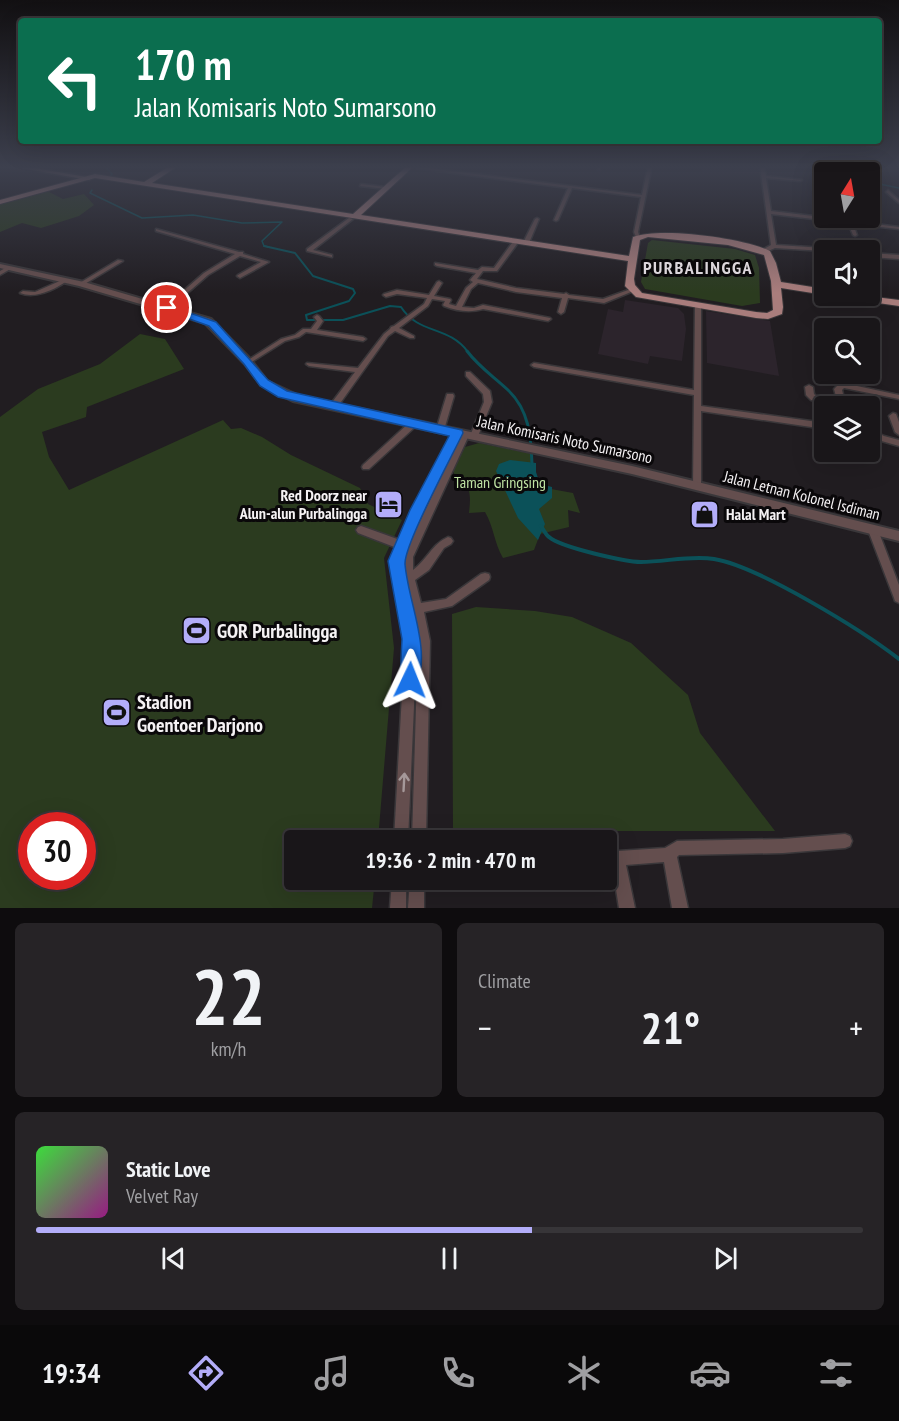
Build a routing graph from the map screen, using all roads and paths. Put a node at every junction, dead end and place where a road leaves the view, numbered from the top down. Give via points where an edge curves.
1 (296, 208) edge
2 (363, 208) edge
3 (561, 208) edge
4 (641, 208) edge
5 (768, 208) edge
6 (769, 212) junction
7 (814, 216) edge
8 (353, 217) junction
9 (537, 219) dead end
10 (556, 220) dead end
11 (880, 225) edge
12 (853, 228) edge
13 (899, 228) edge
14 (158, 230) dead end
15 (855, 235) dead end
16 (638, 237) junction
17 (526, 243) junction
18 (514, 244) junction
19 (774, 246) junction
20 (814, 249) edge
21 (764, 251) junction
22 (241, 253) junction
23 (330, 256) dead end
24 (880, 256) edge
25 (899, 257) edge
26 (120, 261) dead end
27 (632, 261) junction
28 (437, 264) dead end
29 (5, 267) edge
30 (480, 272) junction
31 (0, 273) edge
32 (240, 276) dead end
33 (64, 281) junction
34 (476, 282) junction
35 (439, 283) dead end
36 (81, 284) junction
37 (775, 284) junction
38 (633, 290) junction
39 (814, 290) edge
40 (23, 293) dead end
41 (386, 295) dead end
42 (566, 295) junction
43 (432, 297) junction
44 (880, 300) edge
45 (899, 303) edge
46 (698, 306) junction
47 (459, 307) junction
48 (167, 308) junction
49 (561, 312) dead end
50 (317, 317) dead end
51 (548, 319) dead end
52 (393, 328) junction
53 (313, 331) junction
54 (412, 336) dead end
55 (363, 339) dead end
56 (248, 362) junction
57 (309, 364) dead end
58 (534, 365) dead end
59 (358, 370) junction
60 (468, 374) dead end
61 (809, 387) dead end
62 (698, 393) junction
63 (450, 396) dead end
64 (839, 396) edge
65 (899, 396) edge
66 (814, 398) edge
67 (333, 407) junction
68 (698, 408) junction
69 (893, 416) dead end
70 (413, 424) junction
71 (814, 424) edge
72 (440, 430) junction
73 (899, 432) edge
74 (465, 435) junction
75 (880, 438) edge
76 (899, 443) edge
77 (366, 467) dead end
78 (697, 486) junction
79 (423, 511) junction
80 (361, 530) dead end
81 (873, 530) junction
82 (899, 536) edge
83 (448, 541) dead end
84 (401, 545) junction
85 (485, 577) dead end
86 (410, 578) junction
87 (899, 598) edge
88 (419, 608) junction
89 (401, 830) edge
90 (419, 830) edge
91 (845, 841) dead end
92 (666, 855) junction
93 (399, 890) edge
94 (417, 890) edge
95 (398, 908) edge
96 (416, 908) edge
97 (627, 908) edge
98 (680, 908) edge

1 - 8 main road
2 - 8 main road
3 - 10 street
4 - 16 street
5 - 6 street
6 - 7 street
6 - 19 street
8 - 17 main road
8 - 18 main road
8 - 23 street via 309,250
9 - 17 street
11 - 13 street
12 - 15 street
14 - 22 street
16 - 21 main road via 656,235
16 - 27 main road
17 - 27 main road
18 - 27 main road
18 - 30 street via 495,270 483,268
19 - 20 street
19 - 21 street
21 - 37 main road via 771,259
22 - 32 street via 266,262
22 - 48 street via 206,274
24 - 25 street
26 - 36 street
27 - 38 main road via 629,279
28 - 30 street
29 - 31 street
29 - 33 street, Jalan Komisaris Noto Sumarsono
30 - 34 street via 473,280
33 - 36 street, Jalan Komisaris Noto Sumarsono
33 - 40 street via 36,294
34 - 42 street
34 - 47 street
35 - 43 street
36 - 48 street, Jalan Komisaris Noto Sumarsono
37 - 39 main road
37 - 46 main road via 779,307 774,314
38 - 42 street via 606,301
38 - 46 main road via 650,298
41 - 43 street via 397,292
42 - 49 street
43 - 47 street
43 - 52 street
44 - 45 main road
46 - 62 street
47 - 51 street via 483,307
48 - 56 street, Jalan Komisaris Noto Sumarsono via 213,324
50 - 53 street via 320,321
52 - 54 street
52 - 59 street
53 - 55 street
53 - 56 street via 305,330 283,340
56 - 67 street, Jalan Komisaris Noto Sumarsono via 272,389
57 - 59 street
58 - 62 street
59 - 67 street
60 - 74 street via 487,393 488,402
61 - 66 street
62 - 68 street
63 - 72 street
64 - 65 street via 838,389 843,385
67 - 70 street, Jalan Komisaris Noto Sumarsono
68 - 71 street
68 - 78 street
69 - 73 street
70 - 72 street, Jalan Komisaris Noto Sumarsono
70 - 77 street
72 - 74 street, Jalan Komisaris Noto Sumarsono
74 - 78 street, Jalan Komisaris Noto Sumarsono
74 - 79 street
75 - 76 street
78 - 81 street, Jalan Letnan Kolonel Isdiman
79 - 84 street
79 - 86 street via 408,557
80 - 84 street
81 - 82 street, Jalan Letnan Kolonel Isdiman
81 - 87 street
83 - 86 street
89 -> 84 street via 411,639 397,573
85 - 88 street via 448,603
86 - 88 street
88 - 90 street via 425,663
91 - 92 street via 677,848
92 - 97 street via 618,858
92 - 98 street
93 - 95 street
94 - 96 street

